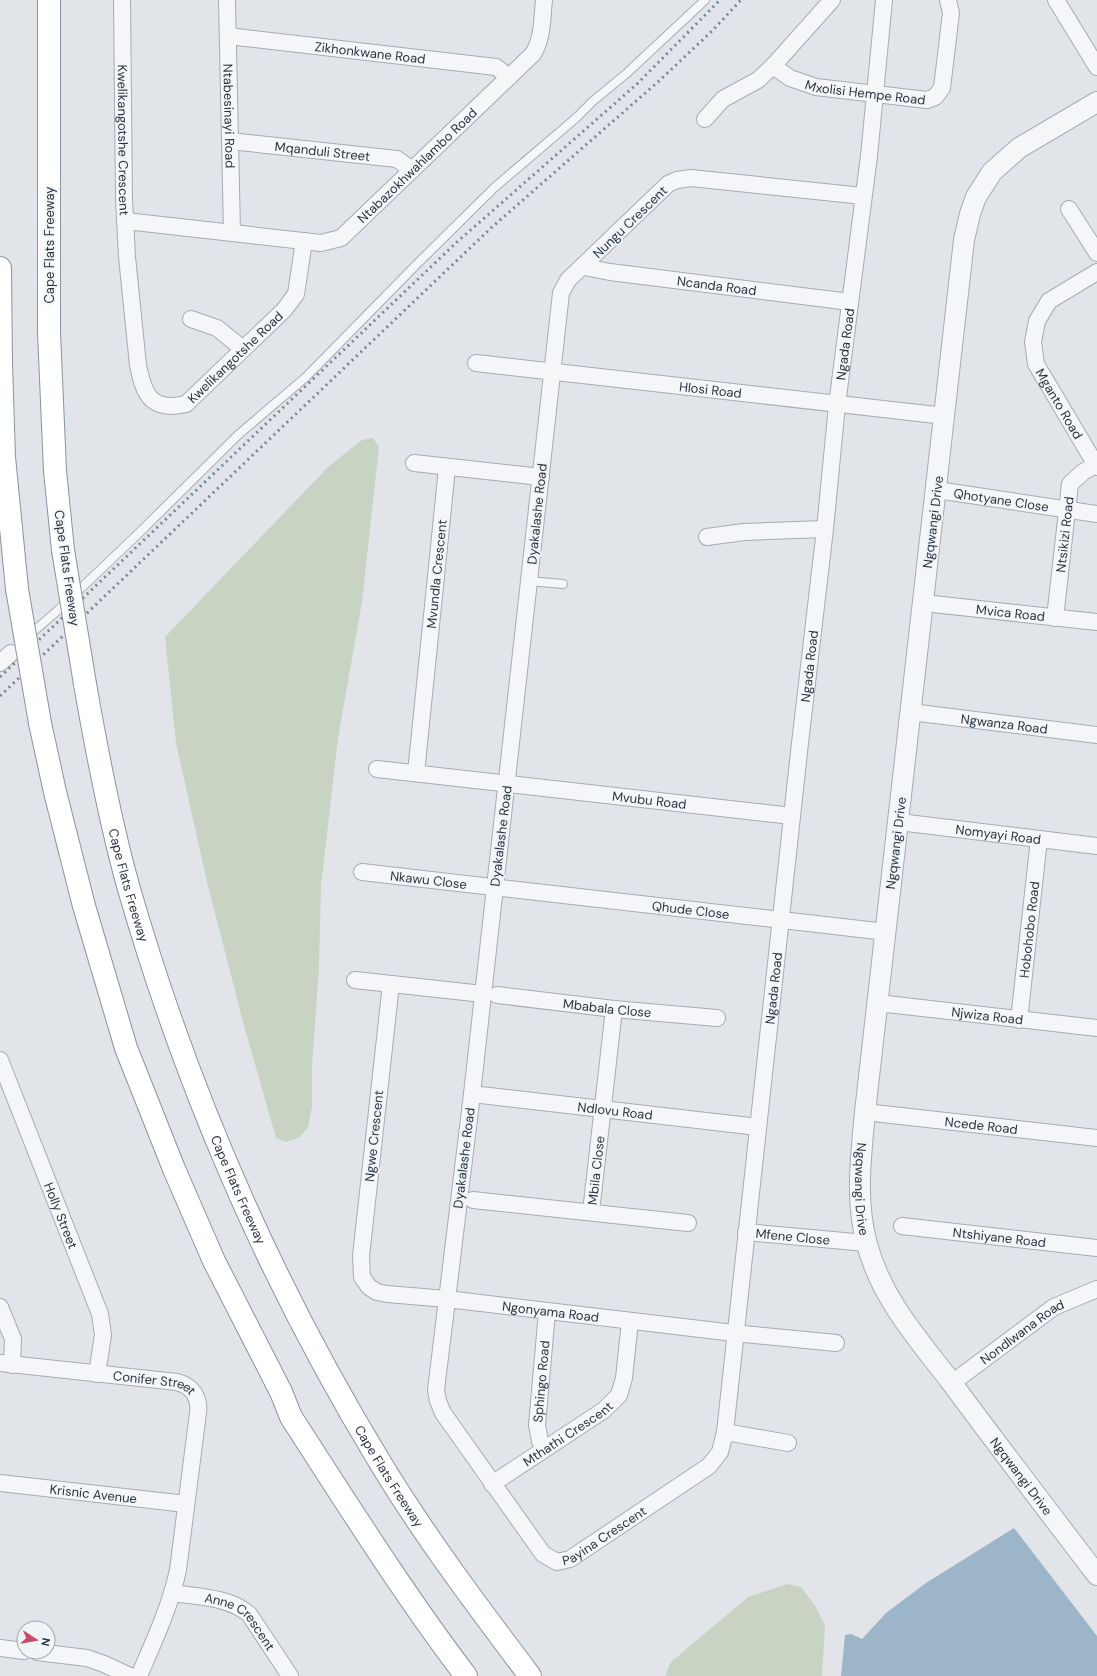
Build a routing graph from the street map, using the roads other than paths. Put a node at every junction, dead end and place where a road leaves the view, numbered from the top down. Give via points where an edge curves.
1 (49, 0) edge
2 (122, 0) edge
3 (227, 0) edge
4 (544, 0) edge
5 (705, 0) edge
6 (832, 0) edge
7 (884, 0) edge
8 (948, 0) edge
9 (1056, 0) edge
10 (228, 36) junction
11 (773, 66) junction
12 (1097, 67) edge
13 (509, 77) junction
14 (875, 94) junction
15 (1097, 102) edge
16 (705, 119) dead end
17 (230, 141) junction
18 (412, 170) junction
19 (863, 196) junction
20 (1069, 209) dead end
21 (126, 221) junction
22 (232, 232) junction
23 (304, 241) junction
24 (1097, 253) edge
25 (584, 267) junction
26 (0, 268) edge
27 (1097, 272) edge
28 (850, 302) junction
29 (191, 319) dead end
30 (243, 349) junction
31 (476, 363) dead end
32 (552, 372) junction
33 (837, 405) junction
34 (945, 416) junction
35 (414, 463) dead end
36 (1097, 465) edge
37 (447, 468) junction
38 (541, 477) junction
39 (937, 490) junction
40 (1066, 510) junction
41 (1097, 514) edge
42 (825, 529) junction
43 (707, 537) dead end
44 (529, 581) junction
45 (564, 584) dead end
46 (924, 603) junction
47 (1055, 618) junction
48 (1097, 622) edge
49 (5, 658) edge
50 (912, 712) junction
51 (1097, 735) edge
52 (377, 769) dead end
53 (416, 773) junction
54 (507, 783) junction
55 (792, 816) junction
56 (899, 822) junction
57 (1039, 839) junction
58 (1097, 846) edge
59 (362, 872) dead end
60 (495, 887) junction
61 (782, 920) junction
62 (886, 932) junction
63 (355, 980) dead end
64 (391, 984) junction
65 (490, 995) junction
66 (878, 1003) junction
67 (614, 1009) junction
68 (717, 1018) dead end
69 (1019, 1020) junction
70 (1097, 1028) edge
71 (0, 1060) edge
72 (472, 1094) junction
73 (602, 1110) junction
74 (865, 1112) junction
75 (758, 1127) junction
76 (1097, 1138) edge
77 (473, 1200) dead end
78 (591, 1212) junction
79 (688, 1223) dead end
80 (902, 1226) dead end
81 (746, 1232) junction
82 (866, 1243) junction
83 (1097, 1248) edge
84 (369, 1286) joint
85 (1097, 1289) edge
86 (447, 1299) junction
87 (0, 1307) edge
88 (547, 1312) junction
89 (630, 1321) junction
90 (734, 1333) junction
91 (836, 1343) dead end
92 (6, 1364) edge
93 (97, 1374) junction
94 (952, 1384) junction
95 (725, 1432) junction
96 (788, 1444) dead end
97 (544, 1450) junction
98 (0, 1484) edge
99 (492, 1484) junction
100 (186, 1504) junction
101 (1097, 1575) edge
102 (173, 1593) junction
103 (0, 1648) edge
104 (16, 1649) edge
105 (56, 1654) edge
106 (130, 1676) edge
107 (139, 1676) edge
108 (290, 1676) edge
109 (466, 1676) edge
110 (530, 1676) edge

1 - 110 highway, Cape Flats Freeway, bridge via 49,332 55,471 62,550 102,781 129,889 173,1027 213,1130 257,1233 307,1333 381,1464 454,1574
2 - 21 street, Kwelikangotshe Crescent
3 - 10 street, Ntabesinayi Road
4 - 13 street, Ntabazokhwahlambo Road via 537,46 525,63
5 - 49 lane via 627,73 495,187 306,377 238,435 56,612
6 - 11 street
7 - 14 street, Ngada Road
8 - 14 street, Mxolisi Hempe Road via 951,13 942,88 935,97 927,100
9 - 12 street
10 - 13 street, Zikhonkwane Road via 496,67
10 - 17 street, Ntabesinayi Road
11 - 14 street, Mxolisi Hempe Road via 790,78 816,87
11 - 16 street via 758,80 723,99
13 - 18 street, Ntabazokhwahlambo Road
14 - 19 street, Ngada Road
15 - 34 street, Ngqwangi Drive via 1019,148 992,172 976,197 964,240
17 - 18 street, Mqanduli Street via 396,159
17 - 22 street, Ntabesinayi Road
18 - 23 street, Ntabazokhwahlambo Road via 345,236 327,243
19 - 25 street, Nungu Crescent via 691,178 677,180 668,184
19 - 28 street, Ngada Road
20 - 24 street
21 - 22 street, Kwelikangotshe Crescent
21 - 30 street, Kwelikangotshe Road via 138,365 145,392 149,397 170,406 186,404
22 - 23 street, Ntabazokhwahlambo Road
23 - 30 street, Kwelikangotshe Road via 296,294 290,304
25 - 28 street, Ncanda Road
25 - 32 street, Nungu Crescent via 568,280 561,293
26 - 109 highway, bridge via 4,458 17,589 40,723 55,792 84,906 126,1048 214,1261 281,1392 291,1417 426,1624
27 - 36 street, Mganto Road via 1049,301 1037,322 1033,342 1036,364
28 - 33 street, Ngada Road
29 - 30 street via 217,328
31 - 32 street, Hlosi Road
32 - 33 street, Hlosi Road
32 - 38 street, Dyakalashe Road
33 - 34 street, Hlosi Road
33 - 42 street, Ngada Road
34 - 39 street, Ngqwangi Drive
35 - 37 street
36 - 40 street, Ntsikizi Road via 1083,472 1070,484
37 - 38 street
37 - 53 street, Mvundla Crescent
38 - 44 street, Dyakalashe Road
39 - 40 street, Qhotyane Close
39 - 46 street, Ngqwangi Drive
40 - 41 street, Qhotyane Close
40 - 47 street, Ntsikizi Road
42 - 43 street via 744,532
42 - 55 street, Ngada Road
44 - 45 lane
44 - 54 street, Dyakalashe Road
46 - 47 street, Mvica Road
46 - 50 street, Ngqwangi Drive
47 - 48 street, Mvica Road
50 - 51 street, Ngwanza Road
50 - 56 street, Ngqwangi Drive
52 - 53 street
53 - 54 street
54 - 55 street, Mvubu Road
54 - 60 street, Dyakalashe Road
55 - 61 street, Ngada Road
56 - 57 street, Nomyayi Road
56 - 62 street, Ngqwangi Drive
57 - 58 street, Nomyayi Road
57 - 69 street, Hobohobo Road
59 - 60 street, Nkawu Close
60 - 61 street, Qhude Close
60 - 65 street, Dyakalashe Road
61 - 62 street, Qhude Close
61 - 75 street, Ngada Road
62 - 66 street, Ngqwangi Drive
63 - 64 street
64 - 65 street
64 - 84 street, Ngwe Crescent via 361,1256 362,1277
65 - 67 street, Mbabala Close
65 - 72 street, Dyakalashe Road
66 - 69 street, Njwiza Road
66 - 74 street, Ngqwangi Drive
67 - 68 street, Mbabala Close
67 - 73 street, Mbila Close
69 - 70 street, Njwiza Road
71 - 93 street, Holly Street via 102,1321 103,1343
72 - 73 street, Ndlovu Road
72 - 86 street, Dyakalashe Road
73 - 75 street, Ndlovu Road
73 - 78 street, Mbila Close
74 - 76 street, Ncede Road
74 - 82 street, Ngqwangi Drive via 859,1181
75 - 81 street, Ngada Road
77 - 78 street, Mbila Close
78 - 79 street, Mbila Close
80 - 83 street, Ntshiyane Road
81 - 82 street, Mfene Close
81 - 90 street, Ngada Road
82 - 94 street, Ngqwangi Drive via 889,1298
84 - 86 street, Ngonyama Road via 377,1292 387,1294
85 - 94 street, Nondlwana Road via 1054,1307
86 - 88 street, Ngonyama Road
86 - 99 street, Payina Crescent via 436,1390 438,1401 443,1413
87 - 92 street via 13,1340
88 - 89 street, Ngonyama Road
88 - 97 street, Sphingo Road via 537,1425
89 - 90 street, Ngonyama Road
89 - 97 street, Mthathi Crescent via 624,1378 619,1395 604,1410
90 - 91 street, Ngonyama Road
90 - 95 street, Payina Crescent
92 - 93 street, Conifer Street
93 - 100 street, Conifer Street via 176,1382 184,1384 194,1393 199,1406
94 - 101 street, Ngqwangi Drive
95 - 96 street
95 - 99 street, Payina Crescent via 720,1452 708,1466 565,1561 557,1562 543,1554
97 - 99 street, Mthathi Crescent
98 - 100 street, Krisnic Avenue
100 - 102 street, Conifer Street
102 - 107 street, Conifer Street
102 - 108 street, Anne Crescent via 241,1608 249,1614
103 - 104 street
105 - 106 street via 87,1658

